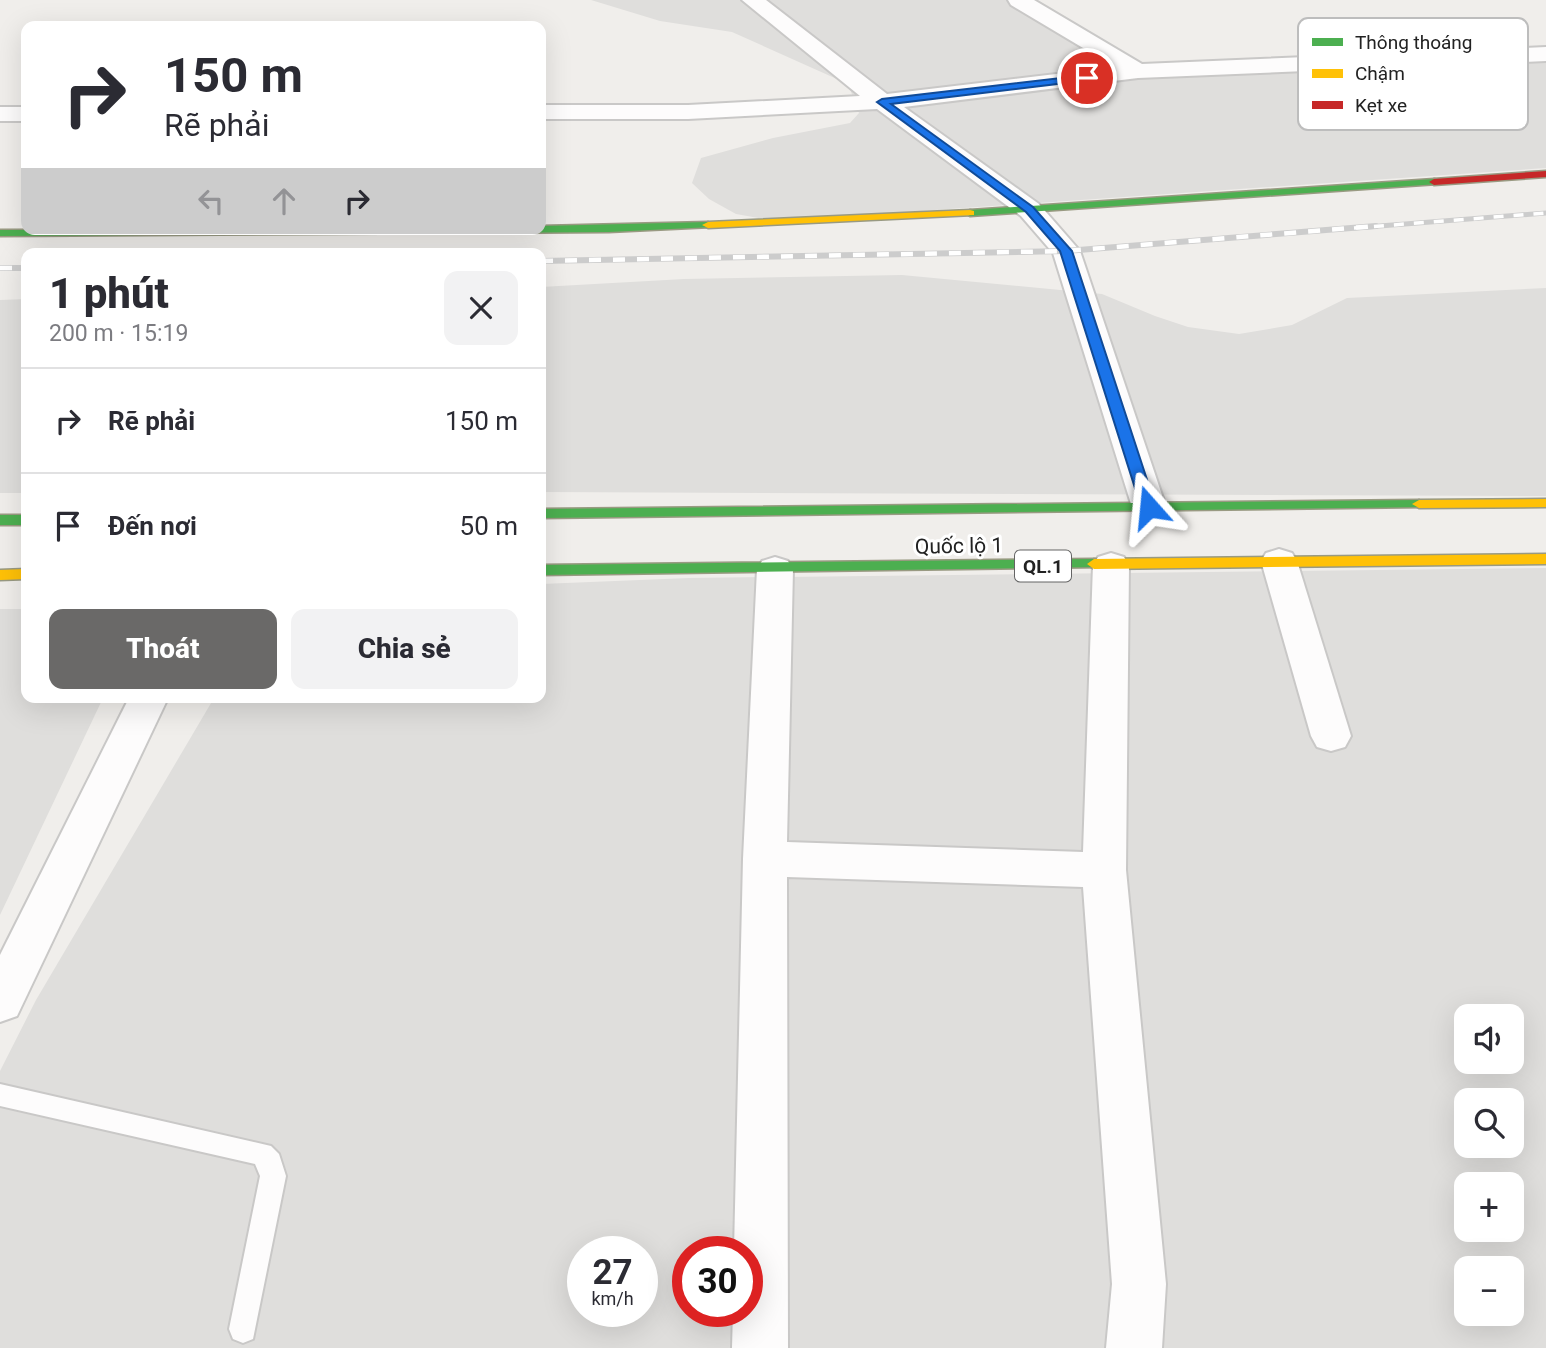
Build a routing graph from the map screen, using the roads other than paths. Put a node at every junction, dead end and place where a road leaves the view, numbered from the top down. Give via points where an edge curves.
1 (753, 0) edge
2 (1019, 0) edge
3 (1546, 54) edge
4 (1528, 55) edge
5 (1298, 64) edge
6 (1138, 71) junction
7 (882, 102) junction
8 (546, 112) edge
9 (0, 114) edge
10 (21, 114) edge
11 (1546, 174) edge
12 (1030, 210) junction
13 (546, 229) edge
14 (0, 233) edge
15 (21, 233) edge
16 (1546, 503) edge
17 (1149, 507) junction
18 (546, 514) edge
19 (0, 520) edge
20 (21, 520) edge
21 (1546, 559) edge
22 (1279, 561) junction
23 (1111, 565) junction
24 (775, 569) junction
25 (546, 570) edge
26 (21, 574) edge
27 (0, 575) edge
28 (147, 703) edge
29 (1331, 736) dead end
30 (765, 859) junction
31 (1104, 870) junction
32 (0, 1002) edge
33 (0, 1095) edge
34 (243, 1329) dead end
35 (760, 1348) edge
36 (1134, 1348) edge

1 - 7 street
2 - 6 street
3 - 4 street
5 - 6 street
6 - 7 street
7 - 8 street via 688,112
7 - 12 street
9 - 10 street
11 - 12 main road
12 - 13 main road
12 - 17 street via 1066,251
14 - 15 main road
16 - 17 main road, Quốc lộ 1
17 - 18 main road, Quốc lộ 1
19 - 20 main road
21 - 22 main road, Quốc lộ 1 / QL.1
22 - 23 main road, Quốc lộ 1 / QL.1
22 - 29 street
23 - 24 main road, Quốc lộ 1 / QL.1
23 - 31 street
24 - 25 main road, Quốc lộ 1 / QL.1
24 - 30 street
26 - 27 main road
28 - 32 street
30 - 31 street
30 - 35 street
31 - 36 street via 1139,1284
33 - 34 lane via 262,1153 274,1176

